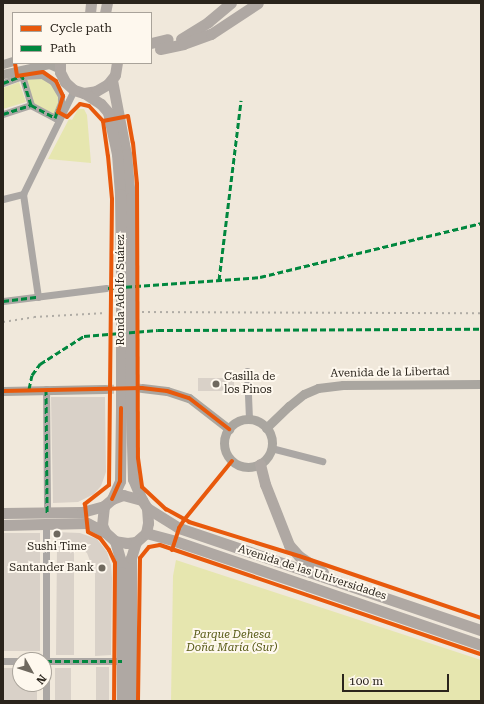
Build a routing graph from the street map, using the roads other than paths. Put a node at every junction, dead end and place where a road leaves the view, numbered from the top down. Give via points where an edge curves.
1 (231, 3) edge
2 (258, 3) edge
3 (154, 48) edge
4 (125, 64) edge
5 (60, 66) edge
6 (115, 71) edge
7 (3, 74) edge
8 (22, 76) junction
9 (3, 83) edge
10 (79, 91) junction
11 (31, 105) junction
12 (3, 114) edge
13 (23, 194) junction
14 (3, 199) edge
15 (125, 272) junction
16 (106, 288) dead end
17 (38, 297) junction
18 (3, 301) edge
19 (248, 371) dead end
20 (481, 384) edge
21 (142, 388) tunnel mouth
22 (46, 389) junction
23 (105, 389) tunnel mouth
24 (3, 391) edge
25 (126, 408) junction
26 (249, 419) junction
27 (266, 428) junction
28 (229, 429) junction
29 (271, 448) junction
30 (322, 461) dead end
31 (260, 464) junction
32 (108, 502) junction
33 (144, 504) junction
34 (3, 513) edge
35 (47, 513) junction
36 (3, 524) edge
37 (46, 525) junction
38 (105, 532) junction
39 (146, 533) junction
40 (115, 541) junction
41 (136, 542) junction
42 (335, 580) junction
43 (481, 630) edge
44 (481, 645) edge
45 (45, 652) edge
46 (52, 661) edge
47 (122, 661) junction
48 (122, 701) edge
49 (131, 701) edge

1 - 3 main road via 196,31
2 - 3 main road via 211,34 183,44
4 - 6 main road
5 - 7 main road via 49,64
5 - 10 main road, Ronda Adolfo Suárez via 65,82
6 - 10 main road via 104,88 96,91
6 - 15 main road, Ronda Adolfo Suárez via 130,198
8 - 9 street
8 - 11 street
8 - 11 street via 42,75 53,82 61,96 61,103 54,118
10 - 13 street
10 - 15 main road, Ronda Adolfo Suárez via 101,104 108,112 117,154
11 - 12 street
13 - 14 street
13 - 17 street
15 - 25 main road, Ronda Adolfo Suárez, bridge
16 - 17 street
17 - 18 street
19 - 26 street
20 - 27 main road, Avenida de la Libertad via 344,385 318,388 304,394
21 - 28 main road via 167,391 189,398
22 - 23 main road
22 - 24 main road
22 - 35 street
25 - 32 main road, Ronda Adolfo Suárez via 120,481
25 - 33 main road, Ronda Adolfo Suárez via 133,479
26 - 27 main road
26 - 28 main road via 234,424
27 - 29 main road via 272,441
28 - 31 main road via 224,446 232,461 246,467
29 - 30 street
29 - 31 main road
31 - 42 main road via 265,484 289,545 299,556
32 - 33 main road via 123,495
32 - 35 main road via 82,512
32 - 38 main road via 102,518
33 - 39 main road via 148,523
33 - 42 main road, Avenida de las Universidades via 179,528
34 - 35 main road
36 - 37 main road
37 - 38 main road via 87,523
37 - 45 street
38 - 40 main road
39 - 41 main road
39 - 44 main road, Avenida de las Universidades
40 - 41 main road
40 - 47 main road via 121,572
41 - 49 main road via 130,558
42 - 43 main road, Avenida de las Universidades
46 - 47 street
47 - 48 main road

